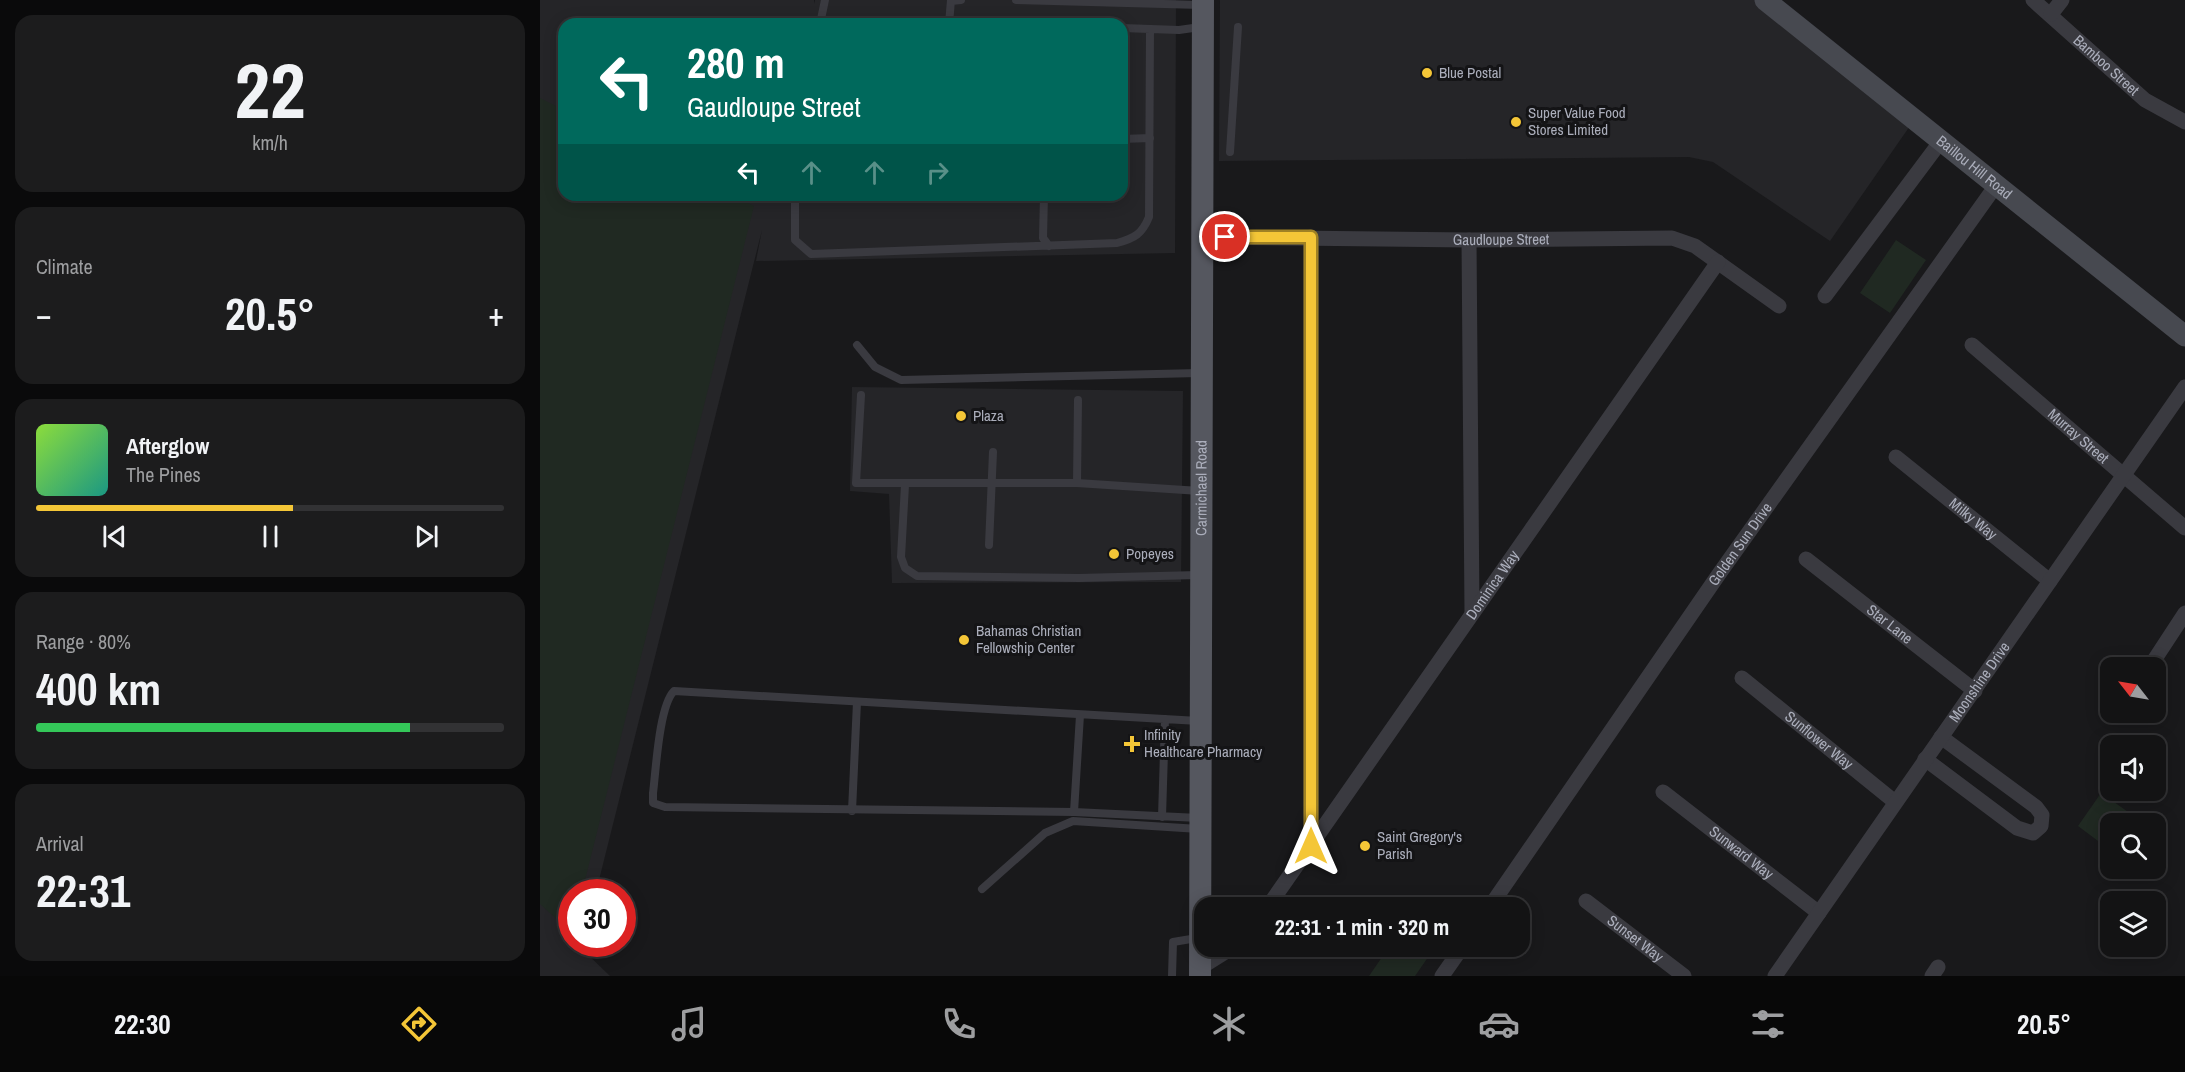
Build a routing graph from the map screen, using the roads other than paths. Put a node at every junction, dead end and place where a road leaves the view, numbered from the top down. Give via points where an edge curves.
1 (825, 0) edge
2 (951, 0) edge
3 (961, 0) edge
4 (1016, 0) edge
5 (1765, 0) edge
6 (2033, 0) edge
7 (2062, 0) edge
8 (1147, 2) edge
9 (1203, 2) edge
10 (2051, 14) junction
11 (821, 18) edge
12 (949, 18) edge
13 (1202, 27) junction
14 (1238, 27) dead end
15 (1128, 28) edge
16 (1150, 29) junction
17 (2185, 122) edge
18 (1150, 138) junction
19 (1128, 139) edge
20 (1941, 141) junction
21 (1230, 152) dead end
22 (1996, 184) junction
23 (795, 201) edge
24 (1044, 201) edge
25 (1203, 237) junction
26 (1311, 237) junction
27 (1469, 240) junction
28 (1048, 246) junction
29 (1718, 262) junction
30 (1826, 296) dead end
31 (1779, 306) dead end
32 (2185, 336) edge
33 (857, 345) dead end
34 (1972, 345) dead end
35 (1202, 373) junction
36 (2185, 387) edge
37 (861, 395) dead end
38 (1078, 400) dead end
39 (993, 452) dead end
40 (1896, 457) dead end
41 (2123, 475) junction
42 (992, 482) junction
43 (1077, 483) junction
44 (905, 484) junction
45 (1202, 491) junction
46 (2185, 528) edge
47 (988, 545) dead end
48 (1806, 559) dead end
49 (1201, 575) junction
50 (2049, 581) junction
51 (1472, 613) junction
52 (2185, 613) edge
53 (2156, 657) edge
54 (1742, 678) dead end
55 (1975, 691) junction
56 (857, 702) junction
57 (1080, 715) junction
58 (1165, 720) junction
59 (1201, 722) junction
60 (1941, 737) junction
61 (1925, 759) junction
62 (1663, 792) dead end
63 (1895, 802) junction
64 (852, 811) junction
65 (1074, 812) junction
66 (1162, 817) junction
67 (1200, 824) junction
68 (1311, 846) junction
69 (982, 889) dead end
70 (1200, 897) edge
71 (1275, 897) edge
72 (1498, 897) edge
73 (1586, 901) dead end
74 (1819, 913) junction
75 (1194, 938) edge
76 (1220, 957) edge
77 (1456, 957) edge
78 (1200, 972) edge
79 (1445, 975) edge
80 (1172, 976) edge
81 (1684, 976) edge
82 (1774, 976) edge

1 - 11 lane
2 - 3 lane
2 - 12 lane
4 - 8 lane
5 - 20 main road, Baillou Hill Road
6 - 10 street, Bamboo Street
7 - 10 street
8 - 9 lane
9 - 13 main road, Carmichael Road
10 - 17 street, Bamboo Street via 2145,100
13 - 16 lane
13 - 25 main road, Carmichael Road
14 - 21 lane
15 - 16 lane
16 - 18 lane
18 - 19 lane
18 - 28 lane via 1149,217 1144,230 1135,238 1117,243
20 - 22 main road, Baillou Hill Road
20 - 30 street
22 - 32 main road, Baillou Hill Road
22 - 72 street, Golden Sun Drive via 1719,574
23 - 28 lane via 795,240 811,254
24 - 28 lane via 1043,238
25 - 26 street, Gaudloupe Street
25 - 35 main road, Carmichael Road
26 - 27 street, Gaudloupe Street
26 - 68 street
27 - 29 street, Gaudloupe Street via 1671,237 1695,246
27 - 51 street
29 - 31 street, Gaudloupe Street
29 - 51 street, Dominica Way
33 - 35 lane via 875,366 901,380
34 - 41 street, Murray Street
35 - 45 main road, Carmichael Road
36 - 41 street, Moonshine Drive
37 - 44 lane via 856,483
38 - 43 lane
39 - 42 lane
40 - 50 street, Milky Way
41 - 46 street, Murray Street
41 - 50 street, Moonshine Drive
42 - 43 lane
42 - 44 lane
42 - 47 lane
43 - 45 lane
44 - 49 lane via 901,557 905,568 917,576
45 - 49 main road, Carmichael Road
48 - 55 street, Star Lane
49 - 59 main road, Carmichael Road
50 - 55 street, Moonshine Drive
51 - 68 street, Dominica Way
52 - 53 street
54 - 63 street, Sunflower Way
55 - 60 street, Moonshine Drive
56 - 57 lane
56 - 64 lane
56 - 64 lane via 674,691 664,718 652,793 653,803 665,807
57 - 58 lane
57 - 65 lane
58 - 59 lane
58 - 66 lane
59 - 67 main road, Carmichael Road
60 - 61 street, Moonshine Drive
60 - 61 street via 2036,807 2043,818 2040,828 2030,833 2017,828
61 - 63 street, Moonshine Drive
62 - 74 street, Sunward Way
63 - 74 street, Moonshine Drive
64 - 65 lane
65 - 66 lane
66 - 67 lane
67 - 69 lane via 1073,821 1045,834
67 - 70 main road, Carmichael Road
68 - 71 street, Dominica Way
73 - 81 street, Sunset Way
74 - 82 street, Moonshine Drive
75 - 80 lane via 1173,942
76 - 78 street
77 - 79 street

